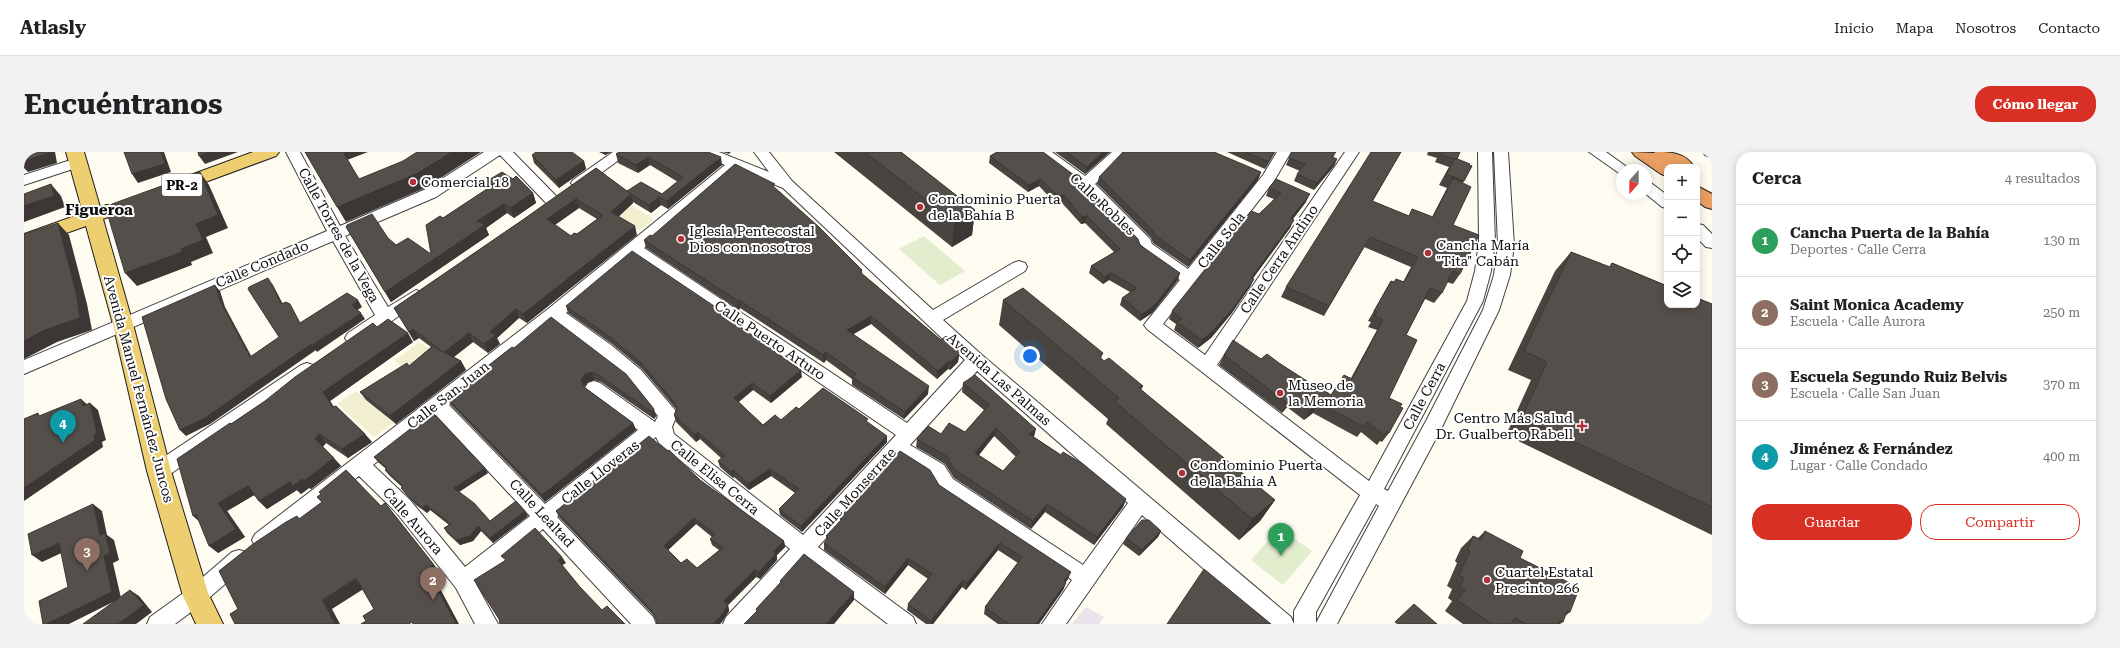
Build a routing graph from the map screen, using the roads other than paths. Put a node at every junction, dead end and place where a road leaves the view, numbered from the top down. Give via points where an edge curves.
1 (270, 152) edge
2 (293, 152) edge
3 (494, 152) edge
4 (505, 152) edge
5 (623, 152) edge
6 (706, 152) edge
7 (761, 152) edge
8 (1042, 152) edge
9 (1121, 152) edge
10 (1284, 152) edge
11 (1352, 152) edge
12 (1485, 152) edge
13 (1501, 152) edge
14 (1596, 152) edge
15 (1641, 152) edge
16 (1663, 152) edge
17 (76, 157) edge
18 (736, 163) junction
19 (1681, 164) edge
20 (1616, 165) edge
21 (1664, 168) edge
22 (1700, 177) edge
23 (24, 180) edge
24 (1086, 184) junction
25 (788, 185) junction
26 (1712, 186) edge
27 (1652, 191) edge
28 (158, 193) edge
29 (1700, 194) edge
30 (553, 200) junction
31 (1664, 201) edge
32 (1712, 203) edge
33 (122, 206) edge
34 (540, 210) edge
35 (94, 215) junction
36 (1700, 231) edge
37 (336, 233) junction
38 (24, 241) edge
39 (1712, 244) edge
40 (633, 248) junction
41 (1019, 267) dead end
42 (1190, 279) junction
43 (430, 286) edge
44 (554, 313) junction
45 (385, 317) junction
46 (931, 319) junction
47 (123, 324) junction
48 (340, 348) edge
49 (976, 360) junction
50 (320, 361) edge
51 (1207, 366) junction
52 (24, 368) edge
53 (594, 388) dead end
54 (437, 404) junction
55 (658, 428) junction
56 (902, 439) junction
57 (359, 464) junction
58 (158, 471) junction
59 (1372, 493) junction
60 (1140, 502) junction
61 (1392, 503) junction
62 (544, 516) junction
63 (804, 548) junction
64 (1086, 578) junction
65 (463, 581) junction
66 (196, 596) junction
67 (158, 624) edge
68 (210, 624) edge
69 (487, 624) edge
70 (645, 624) edge
71 (734, 624) edge
72 (905, 624) edge
73 (1053, 624) edge
74 (1283, 624) edge
75 (1305, 624) edge
76 (1326, 624) edge

1 - 28 main road, PR-2
2 - 37 street, Calle Torres de la Vega
3 - 37 street, Calle Condado via 431,193
4 - 30 street
5 - 30 street
6 - 18 street, Avenida Las Palmas
7 - 25 street
8 - 24 street, Calle Robles
9 - 24 street
10 - 42 street, Calle Sola via 1270,178
11 - 51 street, Calle Cerra Andino via 1312,197
12 - 59 street, Calle Cerra via 1487,242 1475,301
13 - 61 street, Calle Cerra via 1506,245 1502,275 1491,310
14 - 20 street
15 - 21 highway
16 - 19 highway
17 - 23 street
17 - 35 main road, Avenida Manuel Fernández Juncos
18 - 25 street, Avenida Las Palmas
18 - 40 street, Calle San Juan
22 - 26 highway
24 - 42 street, Calle Robles via 1144,243 1145,248
25 - 46 street, Avenida Las Palmas
27 - 31 street
29 - 32 highway
30 - 34 street
33 - 35 main road
35 - 38 main road
35 - 47 main road, Avenida Manuel Fernández Juncos
36 - 39 street
37 - 45 street, Calle Torres de la Vega
37 - 47 street, Calle Condado
40 - 44 street, Calle San Juan
40 - 56 street, Calle Puerto Arturo
41 - 46 street
42 - 51 street, Calle Sola via 1154,325
43 - 45 street
44 - 54 street, Calle San Juan
44 - 55 street, Calle Elisa Cerra via 635,375 668,415
45 - 48 street
46 - 49 street, Avenida Las Palmas
47 - 52 street, Calle Condado
47 - 58 main road, Avenida Manuel Fernández Juncos
49 - 56 street, Calle Monserrate
49 - 60 street, Avenida Las Palmas
50 - 58 street
51 - 59 street
53 - 55 street
54 - 57 street, Calle San Juan
54 - 62 street, Calle Lealtad
55 - 62 street, Calle Lloveras
55 - 63 street, Calle Elisa Cerra via 666,438
56 - 63 street, Calle Monserrate
56 - 64 street, Calle Puerto Arturo via 937,471 946,485
57 - 65 street, Calle Aurora via 403,506
57 - 66 street, Calle San Juan via 219,574
58 - 66 main road, Avenida Manuel Fernández Juncos
59 - 61 street
59 - 75 street, Calle Cerra via 1305,611
60 - 64 street
60 - 74 street, Avenida Las Palmas
61 - 76 street, Calle Cerra
62 - 65 street, Calle Lloveras
62 - 70 street, Calle Lealtad
63 - 71 street, Calle Monserrate
63 - 72 street, Calle Elisa Cerra
64 - 73 street
65 - 69 street, Calle Aurora
66 - 67 street, Calle San Juan
66 - 68 main road, Avenida Manuel Fernández Juncos

